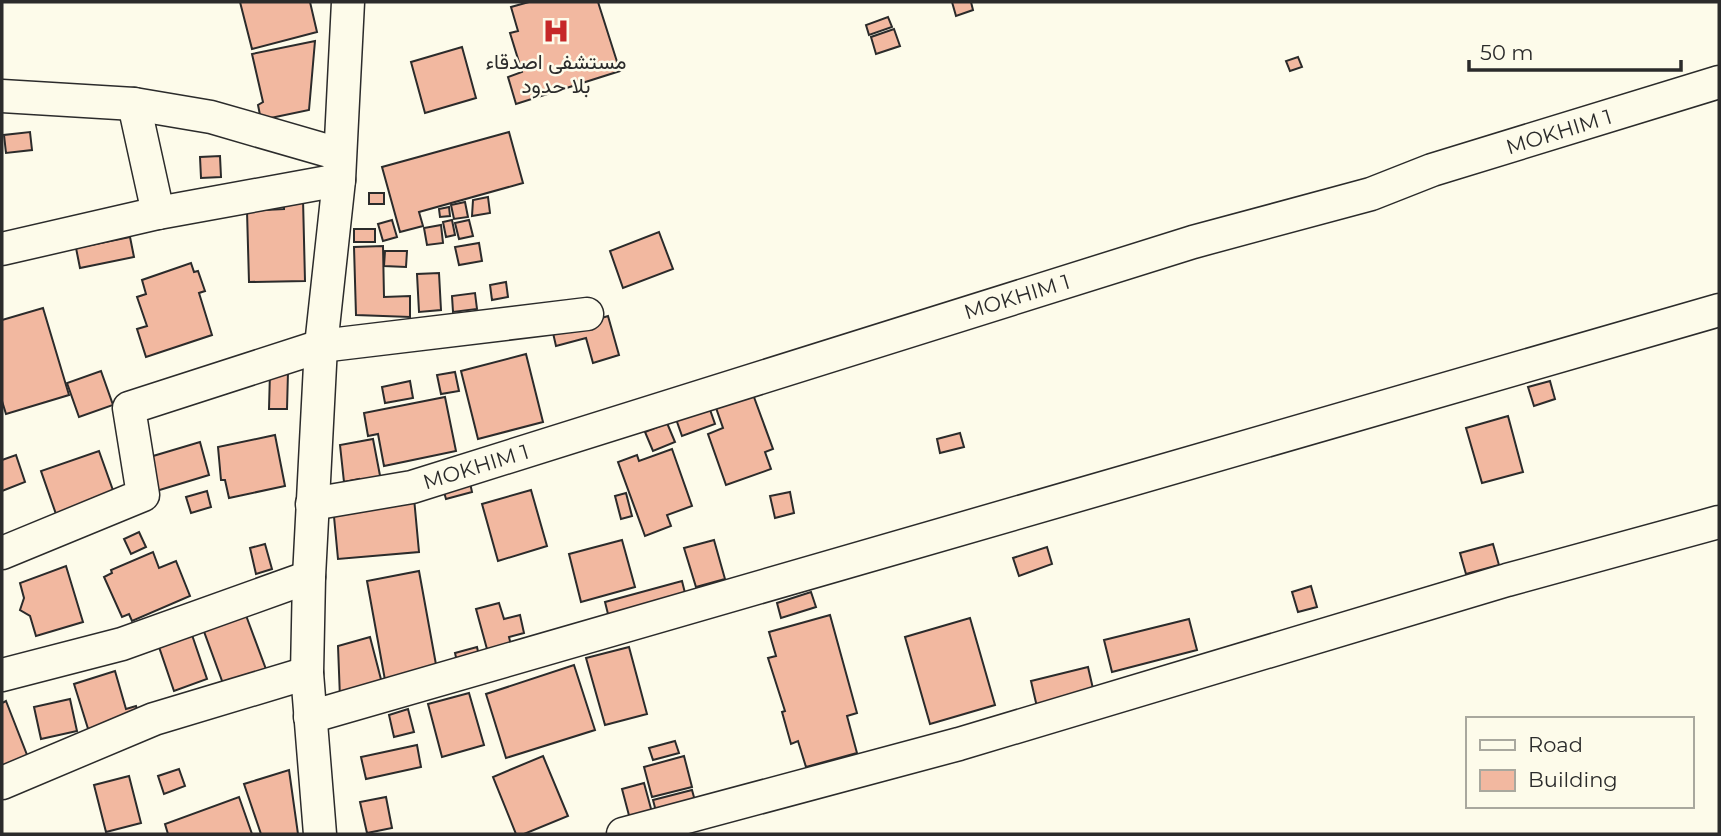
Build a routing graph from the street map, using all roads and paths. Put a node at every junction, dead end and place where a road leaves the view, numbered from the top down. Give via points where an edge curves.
1 (348, 2) edge
2 (1719, 82) edge
3 (2, 96) edge
4 (134, 104) junction
5 (339, 167) junction
6 (158, 213) junction
7 (2, 249) edge
8 (1719, 310) edge
9 (587, 314) dead end
10 (321, 346) junction
11 (312, 504) junction
12 (1719, 522) edge
13 (2, 553) edge
14 (309, 577) junction
15 (307, 673) junction
16 (2, 675) edge
17 (310, 717) junction
18 (2, 783) edge
19 (320, 834) edge
20 (623, 834) edge

1 - 5 street
2 - 11 street, MOKHIM 1 via 1432,170 1371,194 1193,242 412,487
3 - 4 street
4 - 5 street via 211,117
4 - 6 street
5 - 6 street
5 - 10 street
6 - 7 street
8 - 17 street
9 - 10 street
10 - 11 street
10 - 13 street via 128,408 143,495
11 - 14 street
12 - 20 street via 1507,579 959,744
14 - 15 street
14 - 16 street via 122,644
15 - 17 street
15 - 18 street via 154,719
17 - 19 street

